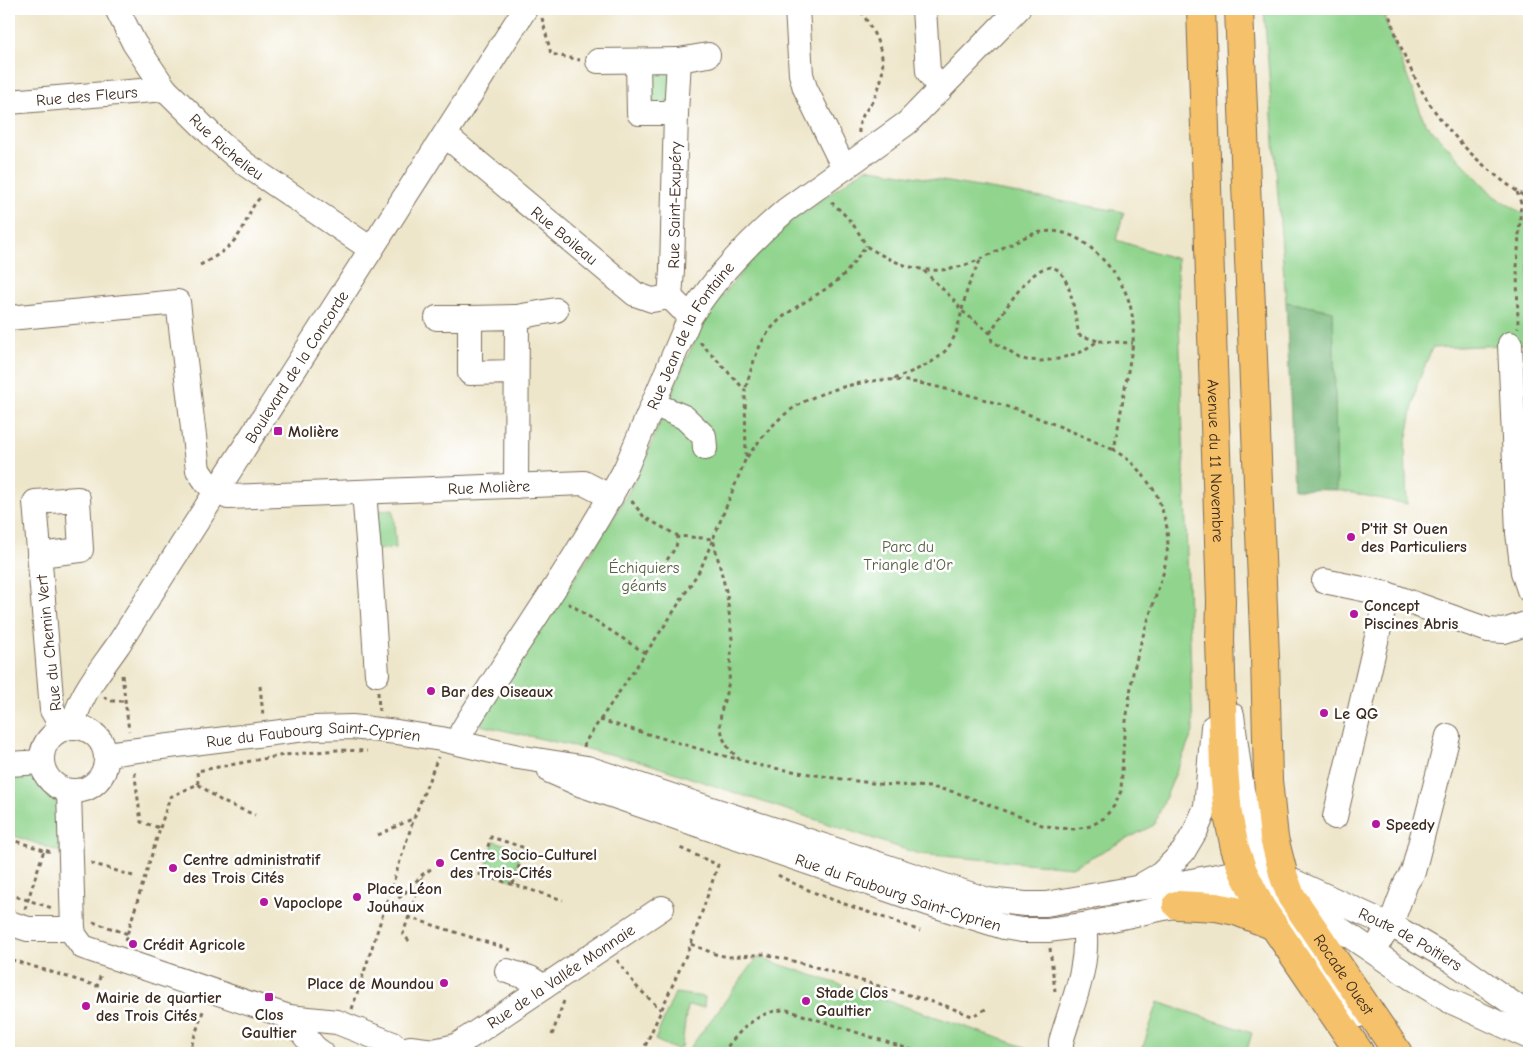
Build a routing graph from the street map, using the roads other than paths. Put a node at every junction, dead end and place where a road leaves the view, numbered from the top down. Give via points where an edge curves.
1 (116, 9) edge
2 (797, 9) edge
3 (924, 9) edge
4 (1018, 9) edge
5 (1201, 9) edge
6 (1239, 9) edge
7 (532, 12) edge
8 (708, 55) dead end
9 (679, 60) junction
10 (598, 61) road end
11 (638, 62) junction
12 (165, 89) junction
13 (940, 90) junction
14 (9, 102) edge
15 (676, 113) junction
16 (445, 135) junction
17 (844, 168) junction
18 (370, 249) junction
19 (670, 297) junction
20 (556, 310) dead end
21 (517, 317) junction
22 (9, 318) edge
23 (437, 318) dead end
24 (470, 318) junction
25 (687, 323) junction
26 (1510, 344) road end
27 (516, 372) junction
28 (653, 404) junction
29 (705, 448) dead end
30 (1522, 466) edge
31 (516, 486) junction
32 (217, 489) junction
33 (614, 490) junction
34 (364, 492) junction
35 (39, 555) dead end
36 (1324, 581) dead end
37 (1529, 590) edge
38 (1387, 594) junction
39 (1529, 623) edge
40 (1220, 640) junction
41 (377, 682) road end
42 (68, 728) junction
43 (1448, 736) dead end
44 (442, 749) junction
45 (106, 754) junction
46 (518, 757) junction
47 (42, 762) junction
48 (9, 764) edge
49 (70, 791) junction
50 (1335, 817) dead end
51 (1136, 888) junction
52 (1267, 892) junction
53 (927, 903) junction
54 (1025, 904) junction
55 (1177, 905) junction
56 (662, 908) dead end
57 (14, 924) edge
58 (1084, 924) junction
59 (1390, 926) junction
60 (72, 929) junction
61 (1373, 951) junction
62 (507, 970) dead end
63 (544, 987) junction
64 (1529, 1015) edge
65 (289, 1017) junction
66 (337, 1023) junction
67 (1529, 1037) edge
68 (319, 1050) edge
69 (453, 1050) edge
70 (404, 1052) edge
71 (1061, 1053) edge
72 (1360, 1053) edge
73 (1396, 1053) edge

1 - 12 street, Rue Richelieu
2 - 17 street via 805,88
3 - 13 street via 928,71
4 - 13 street, Rue Jean de la Fontaine
5 - 40 main road, Avenue du 11 Novembre
6 - 52 main road via 1266,657 1268,780 1274,838
7 - 16 street, Boulevard de la Concorde
8 - 9 street
9 - 11 street
9 - 15 street, Rue Saint-Exupéry
10 - 11 street
11 - 15 street via 640,113
12 - 14 street, Rue des Fleurs
12 - 18 street, Rue Richelieu via 245,164
13 - 17 street, Rue Jean de la Fontaine via 907,123
15 - 19 street, Rue Saint-Exupéry
16 - 18 street, Boulevard de la Concorde
16 - 19 street, Rue Boileau via 635,294 652,300
17 - 25 street, Rue Jean de la Fontaine via 786,210 745,248 699,302
18 - 32 street, Boulevard de la Concorde
19 - 25 street
20 - 21 street
21 - 24 street
21 - 27 street
22 - 32 street via 178,302 198,470 207,483
23 - 24 street
24 - 27 street via 470,373
25 - 28 street, Rue Jean de la Fontaine
26 - 30 street
27 - 31 street
28 - 29 street via 684,417 704,436
28 - 33 street, Rue Jean de la Fontaine
30 - 37 street via 1518,532 1523,572
31 - 33 street, Rue Molière via 584,483
31 - 34 street, Rue Molière
32 - 34 street, Rue Molière via 228,497
32 - 42 street, Boulevard de la Concorde via 83,697
33 - 44 street, Rue Jean de la Fontaine via 462,731
34 - 41 street
35 - 42 street, Rue du Chemin Vert via 52,710
36 - 38 street
38 - 39 street via 1488,630 1504,631
38 - 50 street
40 - 51 street via 1206,807 1183,852 1161,874
40 - 52 main road, Avenue du 11 Novembre via 1228,815 1235,848
42 - 45 street via 92,733
42 - 47 street via 47,742
43 - 59 street via 1413,872
44 - 45 street, Rue du Faubourg Saint-Cyprien via 380,729 352,727 313,728
44 - 46 street, Rue du Faubourg Saint-Cyprien
45 - 49 street via 104,771 94,785
46 - 53 street, Rue du Faubourg Saint-Cyprien via 582,785
46 - 54 street, Rue du Faubourg Saint-Cyprien via 587,768 988,900
47 - 48 street
47 - 49 street via 48,778 61,789
49 - 60 street
51 - 52 street, Rue du Faubourg Saint-Cyprien via 1176,884
51 - 54 street, Rue du Faubourg Saint-Cyprien via 1059,902
52 - 55 street, Rue du Faubourg Saint-Cyprien
52 - 55 main road via 1236,911
52 - 59 street, Route de Poitiers
52 - 61 street, Route de Poitiers
52 - 72 main road, Rocade Ouest
52 - 73 main road, Rocade Ouest
53 - 54 street via 936,894 993,908 1017,909
53 - 58 street, Rue du Faubourg Saint-Cyprien via 1021,930 1048,930
55 - 58 street, Rue du Faubourg Saint-Cyprien
56 - 63 street, Rue de la Vallée Monnaie
57 - 60 street via 28,929
58 - 71 street via 1084,966 1061,1042
59 - 61 street
59 - 64 street, Route de Poitiers via 1452,960
60 - 65 street, Rue de la Vallée Monnaie via 83,947
61 - 67 street, Route de Poitiers via 1448,1000
62 - 63 street
63 - 69 street, Rue de la Vallée Monnaie
65 - 66 street, Rue de la Vallée Monnaie
65 - 68 street
66 - 68 street via 320,1028 315,1037
66 - 70 street, Rue de la Vallée Monnaie via 394,1044
69 - 70 street, Rue de la Vallée Monnaie via 410,1048

